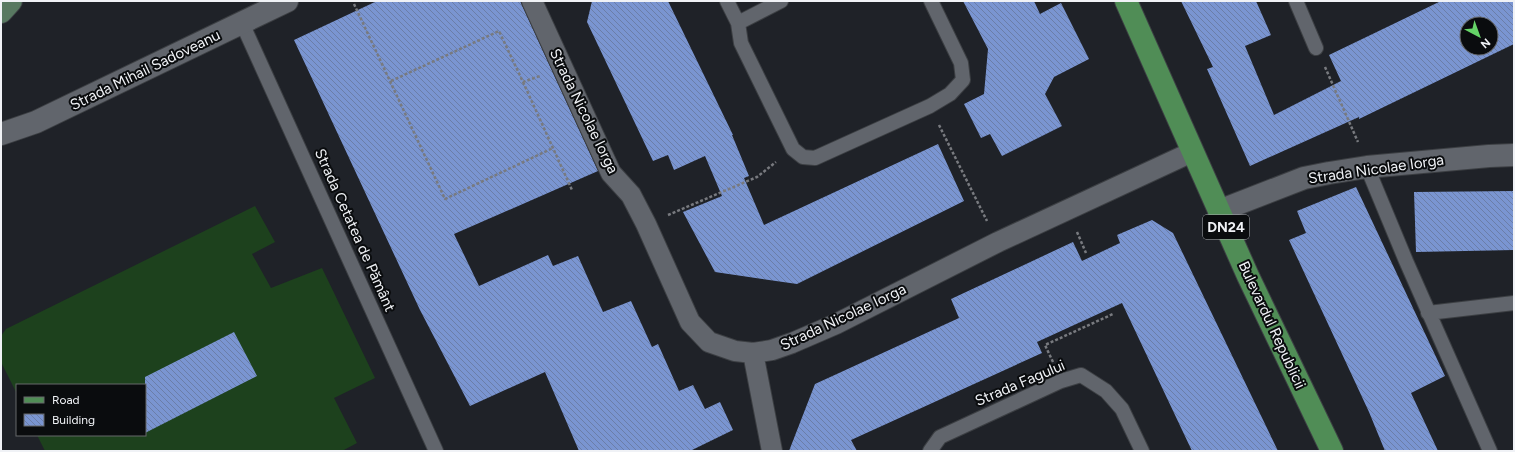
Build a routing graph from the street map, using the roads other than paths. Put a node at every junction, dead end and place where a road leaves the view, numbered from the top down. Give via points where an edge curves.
1 (11, 1) edge
2 (287, 1) edge
3 (532, 1) edge
4 (727, 1) edge
5 (781, 1) edge
6 (931, 1) edge
7 (1126, 1) edge
8 (1296, 1) edge
9 (1, 12) edge
10 (242, 23) junction
11 (738, 23) junction
12 (1316, 48) road end
13 (1, 134) edge
14 (1192, 152) junction
15 (1514, 155) edge
16 (1367, 167) junction
17 (1219, 211) junction
18 (1514, 303) edge
19 (1428, 313) junction
20 (753, 353) junction
21 (436, 451) edge
22 (772, 451) edge
23 (930, 451) edge
24 (1142, 451) edge
25 (1332, 451) edge
26 (1490, 451) edge

1 - 9 main road
2 - 10 street, Strada Mihail Sadoveanu
3 - 20 street, Strada Nicolae Iorga via 611,173 631,195 690,322 709,342 735,351
4 - 11 lane
5 - 11 lane
6 - 11 lane via 961,63 963,80 950,94 930,106 815,158 803,158 792,149 741,43
7 - 14 main road, Bulevardul Republicii / DN24
8 - 12 lane
10 - 13 street, Strada Mihail Sadoveanu via 36,122
10 - 21 lane, Strada Cetatea de Pământ
14 - 17 main road, Bulevardul Republicii / DN24
14 - 20 street, Strada Nicolae Iorga via 998,242 830,326 792,343
15 - 16 street, Strada Nicolae Iorga
16 - 17 street, Strada Nicolae Iorga via 1304,178
16 - 19 lane
17 - 25 main road, Bulevardul Republicii / DN24
18 - 19 lane
19 - 26 lane
20 - 22 street
23 - 24 lane, Strada Fagului via 940,437 1061,381 1081,376 1106,391 1122,410

